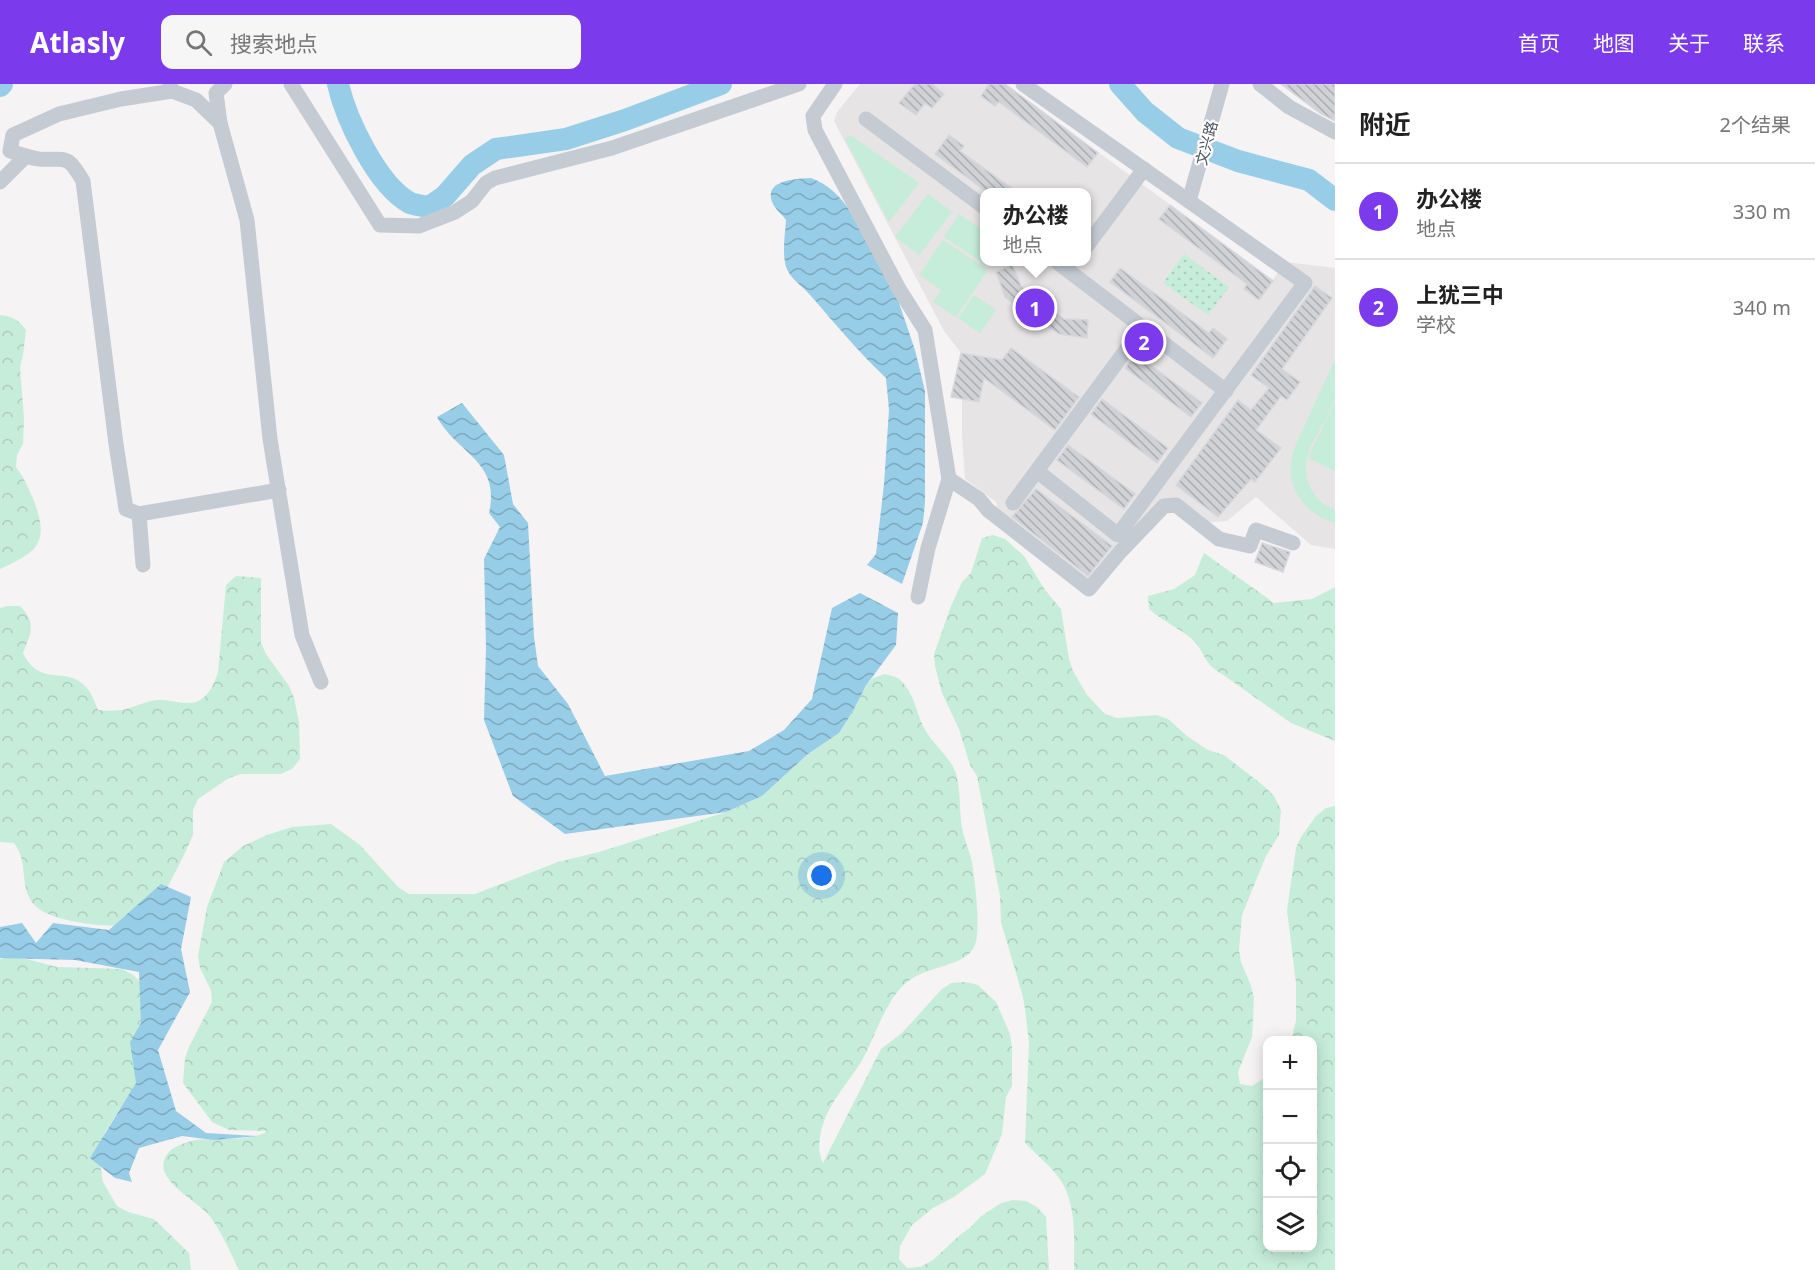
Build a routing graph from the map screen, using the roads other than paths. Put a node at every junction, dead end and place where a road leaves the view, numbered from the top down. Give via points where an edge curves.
1 (225, 84) edge
2 (291, 84) edge
3 (799, 84) edge
4 (835, 84) edge
5 (1023, 84) edge
6 (1222, 84) edge
7 (1260, 84) edge
8 (171, 88) edge
9 (866, 119) dead end
10 (220, 123) junction
11 (1335, 132) edge
12 (26, 156) junction
13 (1144, 170) junction
14 (0, 182) edge
15 (1191, 197) junction
16 (980, 204) edge
17 (1091, 240) edge
18 (1069, 266) edge
19 (1143, 327) junction
20 (1226, 391) junction
21 (1036, 471) junction
22 (949, 479) junction
23 (279, 490) junction
24 (1013, 503) dead end
25 (139, 514) junction
26 (1293, 543) dead end
27 (143, 565) dead end
28 (918, 597) dead end
29 (321, 682) dead end

1 - 10 street via 216,93
2 - 3 street via 380,225 419,225 455,212 495,178 612,148
4 - 22 street via 813,116 815,130 899,289 925,330
5 - 13 street
6 - 15 street, 文兴路
7 - 11 street
8 - 10 street via 196,100
8 - 12 street via 59,114 14,135 10,151
9 - 16 street
10 - 23 street via 247,220
12 - 14 street
12 - 25 street via 62,158 75,167 83,181 126,509
13 - 15 street
13 - 17 street
15 - 20 street via 1305,283
18 - 19 street
19 - 20 street
19 - 21 street
20 - 21 street via 1118,535
21 - 24 street
22 - 26 street via 1089,589 1164,506 1176,505 1219,539 1250,546 1256,530
22 - 28 street
23 - 25 street
23 - 29 street via 302,635
25 - 27 street

